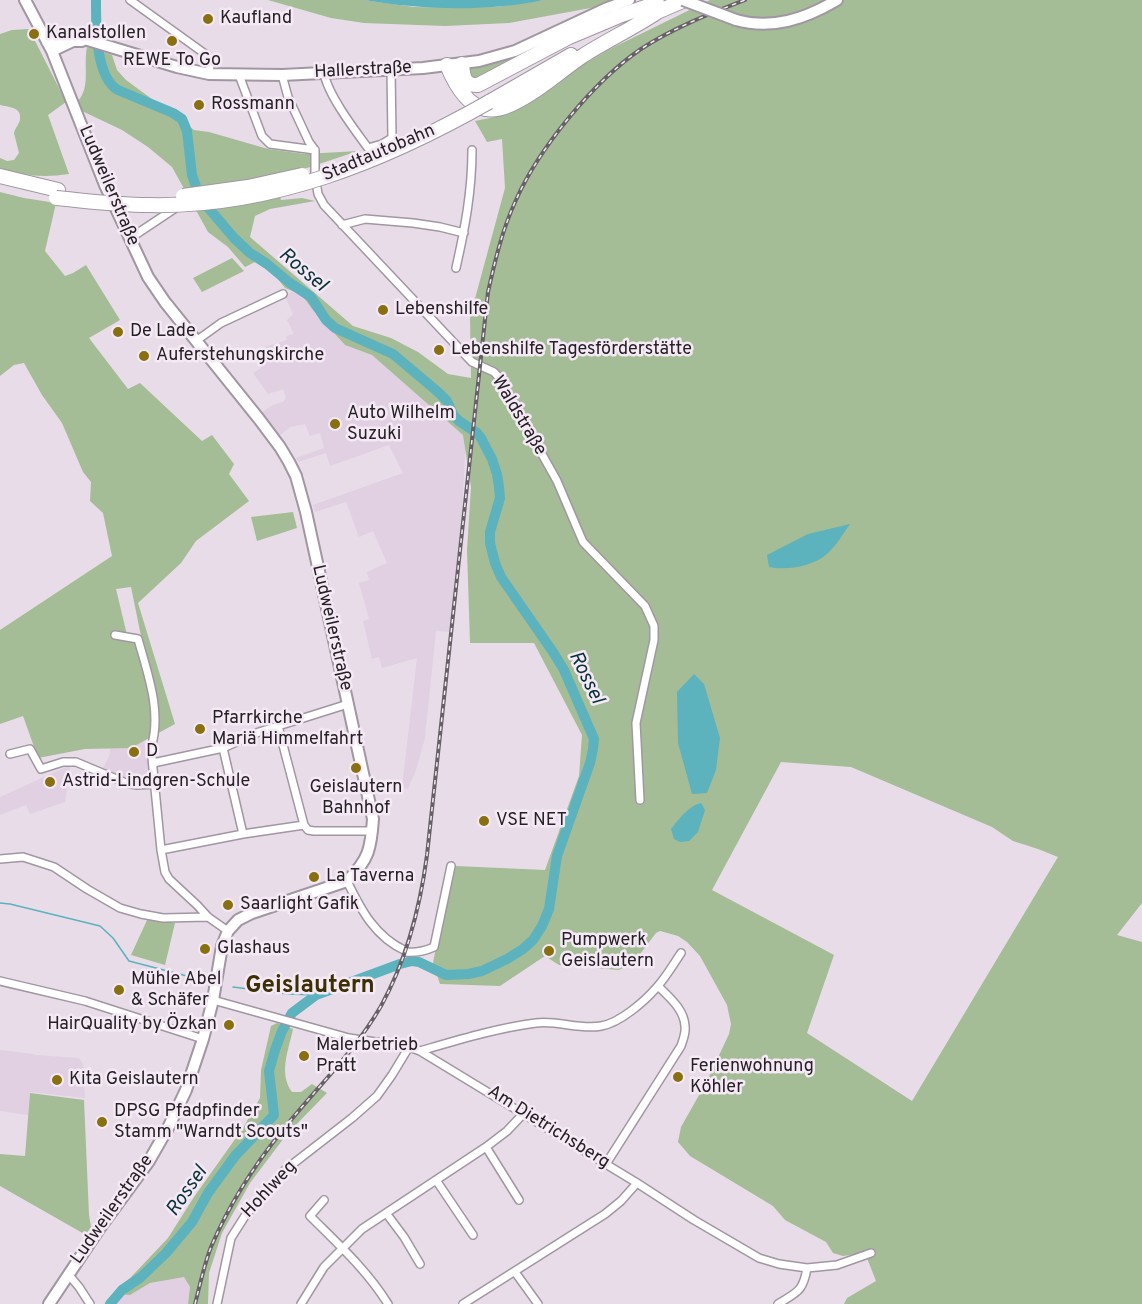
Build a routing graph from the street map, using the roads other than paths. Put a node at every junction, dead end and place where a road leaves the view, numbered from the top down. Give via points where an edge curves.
1 (25, 0) edge
2 (130, 0) edge
3 (629, 0) edge
4 (837, 0) edge
5 (670, 3) edge
6 (49, 46) junction
7 (462, 64) junction
8 (447, 65) junction
9 (391, 69) junction
10 (324, 73) junction
11 (209, 74) junction
12 (238, 75) junction
13 (282, 75) junction
14 (315, 150) junction
15 (472, 150) dead end
16 (0, 176) edge
17 (0, 185) edge
18 (57, 194) junction
19 (187, 199) dead end
20 (342, 225) junction
21 (464, 233) junction
22 (129, 239) junction
23 (456, 268) dead end
24 (283, 294) dead end
25 (196, 341) junction
26 (115, 635) dead end
27 (348, 704) junction
28 (278, 726) junction
29 (223, 748) junction
30 (10, 754) dead end
31 (153, 763) junction
32 (155, 784) junction
33 (640, 800) dead end
34 (304, 825) junction
35 (372, 831) junction
36 (243, 834) junction
37 (161, 850) junction
38 (0, 859) edge
39 (451, 866) dead end
40 (347, 881) junction
41 (208, 917) junction
42 (228, 931) junction
43 (681, 953) dead end
44 (0, 981) edge
45 (658, 986) junction
46 (213, 1000) junction
47 (203, 1039) junction
48 (409, 1047) junction
49 (420, 1051) junction
50 (524, 1113) junction
51 (486, 1147) junction
52 (606, 1164) junction
53 (436, 1180) junction
54 (637, 1183) junction
55 (324, 1200) dead end
56 (519, 1200) dead end
57 (386, 1213) junction
58 (466, 1225) junction
59 (460, 1231) dead end
60 (473, 1235) dead end
61 (342, 1248) junction
62 (871, 1253) dead end
63 (420, 1264) dead end
64 (807, 1268) junction
65 (516, 1272) junction
66 (68, 1274) junction
67 (49, 1304) edge
68 (90, 1304) edge
69 (217, 1304) edge
70 (301, 1304) edge
71 (388, 1304) edge
72 (463, 1304) edge
73 (538, 1304) edge
74 (778, 1304) edge

1 - 6 main road, Ludweilerstraße
2 - 11 street via 208,56
3 - 7 main road, Hallerstraße via 515,51
4 - 5 main road, bridge via 786,22 758,24
5 - 7 highway via 619,16 569,37 478,85 467,84
5 - 8 highway via 515,103 498,109 485,109 469,101
5 - 18 highway, Stadtautobahn, bridge via 487,98 435,131 325,178 220,201 149,205 104,203
6 - 11 main road, Hallerstraße via 88,41
6 - 22 main road, Ludweilerstraße
7 - 8 main road, Hallerstraße
8 - 9 main road, Hallerstraße
9 - 10 main road, Hallerstraße
9 - 10 street via 392,138 368,148 341,109
10 - 13 main road, Hallerstraße
11 - 12 main road, Hallerstraße
12 - 13 main road, Hallerstraße
12 - 14 street via 262,136 270,144
13 - 14 street, Waldstraße via 288,97
14 - 20 street, Waldstraße via 318,194
15 - 21 street
16 - 18 highway
17 - 18 highway
19 - 22 street
20 - 21 street via 365,219
20 - 33 street, Waldstraße via 472,362 500,379 557,481 583,542 645,606 654,626 654,640 636,723
21 - 23 street
22 - 25 main road, Ludweilerstraße via 148,277
24 - 25 street via 221,323
25 - 27 main road, Ludweilerstraße via 259,419 296,476
26 - 31 street via 138,639 156,713
27 - 28 street
27 - 35 main road, Ludweilerstraße via 370,800
28 - 29 street
28 - 34 street
29 - 31 street
29 - 36 street
30 - 32 street via 30,749 41,769 76,762 126,783
31 - 32 street
32 - 37 street
34 - 35 street via 314,831
34 - 36 street
35 - 40 main road, Ludweilerstraße via 366,857
36 - 37 street
37 - 41 street via 169,879
38 - 41 street via 23,857 54,867 120,908 141,914 163,918
39 - 40 street via 434,947 414,953 376,930
40 - 42 main road via 252,913 237,920
41 - 42 street
42 - 46 main road, Ludweilerstraße
43 - 45 street
44 - 47 street via 85,1001
45 - 49 street via 623,1017 601,1026 540,1022
45 - 52 street via 682,1014 685,1026 681,1046
46 - 47 main road, Ludweilerstraße
46 - 48 street, Am Dietrichsberg via 349,1038
47 - 66 main road, Ludweilerstraße via 186,1090 149,1161
48 - 49 street, Am Dietrichsberg
48 - 69 street, Hohlweg via 377,1096 285,1170 245,1216 231,1238
49 - 50 street, Am Dietrichsberg
50 - 51 street
50 - 52 street, Am Dietrichsberg
51 - 53 street
51 - 56 street
52 - 54 street, Am Dietrichsberg
53 - 57 street
53 - 58 street
54 - 64 street, Am Dietrichsberg via 759,1258
54 - 65 street via 605,1214
55 - 61 street via 310,1216
57 - 61 street
57 - 63 street
58 - 59 street
58 - 60 street
61 - 70 street via 324,1267
61 - 71 street
62 - 64 street, Am Dietrichsberg via 837,1265
64 - 74 street via 802,1287
65 - 72 street
65 - 73 street
66 - 67 main road, Ludweilerstraße
66 - 68 street

